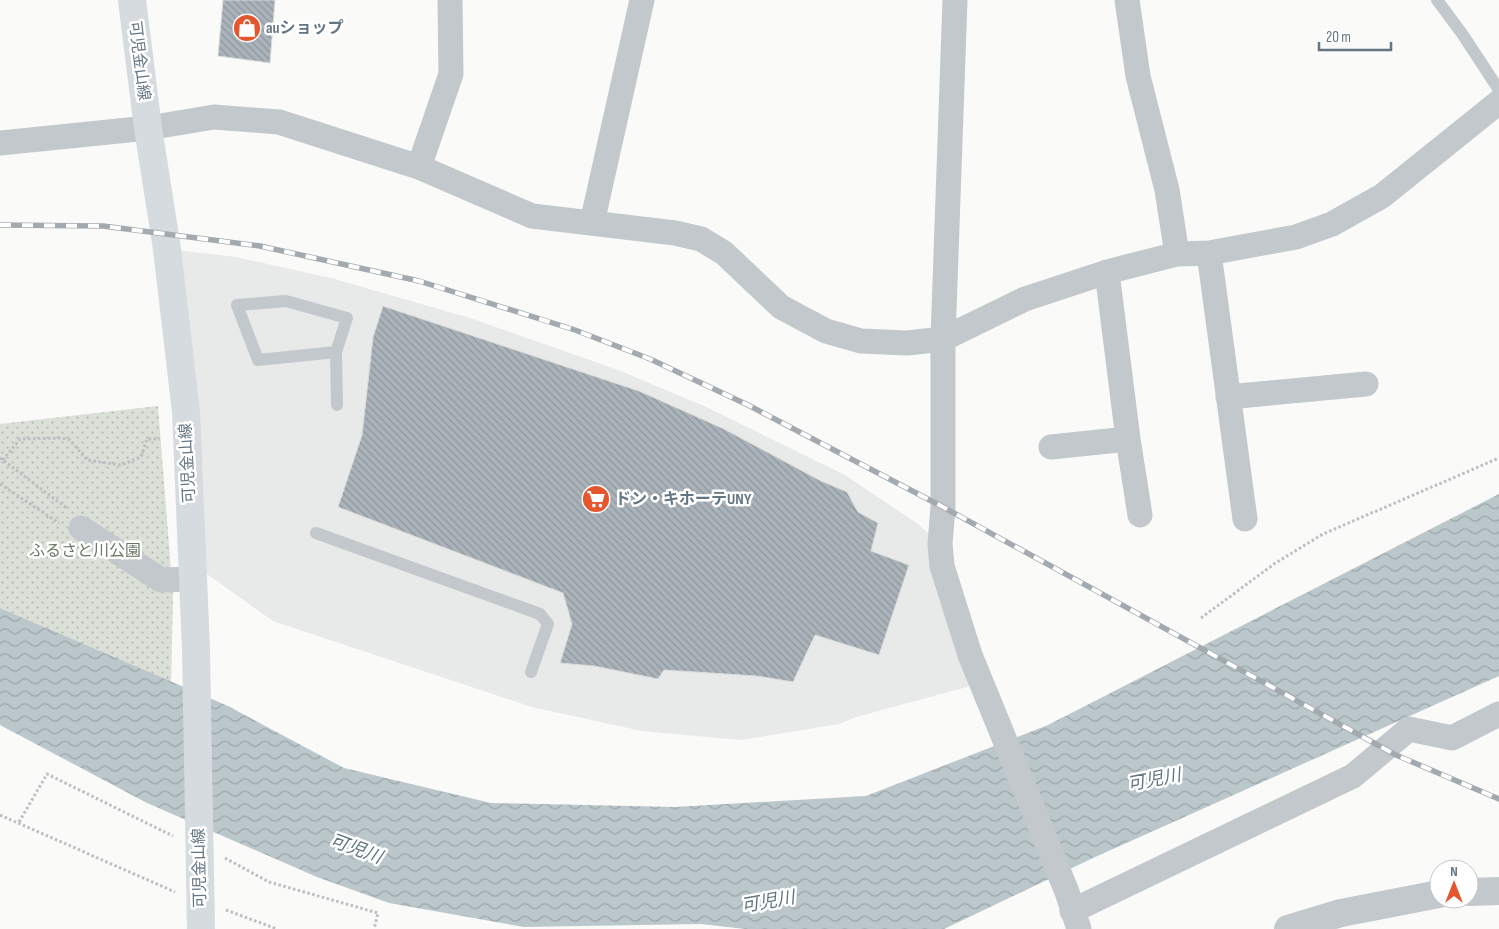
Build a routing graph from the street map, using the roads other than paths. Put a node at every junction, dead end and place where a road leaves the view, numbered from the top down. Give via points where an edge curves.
1 (132, 0) edge
2 (450, 0) edge
3 (642, 0) edge
4 (956, 0) edge
5 (1127, 0) edge
6 (1437, 0) edge
7 (1499, 90) edge
8 (1499, 102) edge
9 (148, 128) junction
10 (0, 143) edge
11 (419, 167) junction
12 (592, 223) junction
13 (1210, 253) junction
14 (1177, 254) junction
15 (1107, 272) junction
16 (943, 339) junction
17 (336, 352) junction
18 (1366, 384) dead end
19 (1228, 397) junction
20 (337, 405) dead end
21 (1128, 439) junction
22 (1051, 447) dead end
23 (1140, 515) dead end
24 (1245, 519) dead end
25 (70, 520) road end
26 (316, 533) dead end
27 (193, 579) junction
28 (531, 672) dead end
29 (1499, 714) edge
30 (1499, 891) edge
31 (1479, 892) edge
32 (1429, 896) edge
33 (1072, 911) edge
34 (201, 929) edge
35 (1288, 929) edge

1 - 9 main road, 可児金山線
2 - 11 street via 451,74
3 - 12 street
4 - 16 street
5 - 14 street via 1138,76 1167,190
6 - 7 lane
8 - 13 street via 1382,196 1332,224 1296,237
9 - 10 street
9 - 11 street via 214,117 279,122
9 - 27 main road, 可児金山線 via 167,249 186,412
11 - 12 street via 532,216
12 - 16 street via 675,232 701,239 724,253 780,307 826,331 861,341 907,343
13 - 14 street
13 - 19 street
14 - 15 street
15 - 16 street via 1025,299
15 - 21 street
16 - 33 street via 942,566 970,655
17 - 17 lane via 258,360 237,305 286,302 347,318
17 - 20 lane
18 - 19 street
19 - 24 street
21 - 22 street
21 - 23 street
25 - 27 street via 160,580
26 - 28 lane via 540,614 548,624
27 - 34 main road, 可児金山線
29 - 33 street via 1452,738 1410,729 1353,776
30 - 31 street
32 - 35 street via 1342,913

